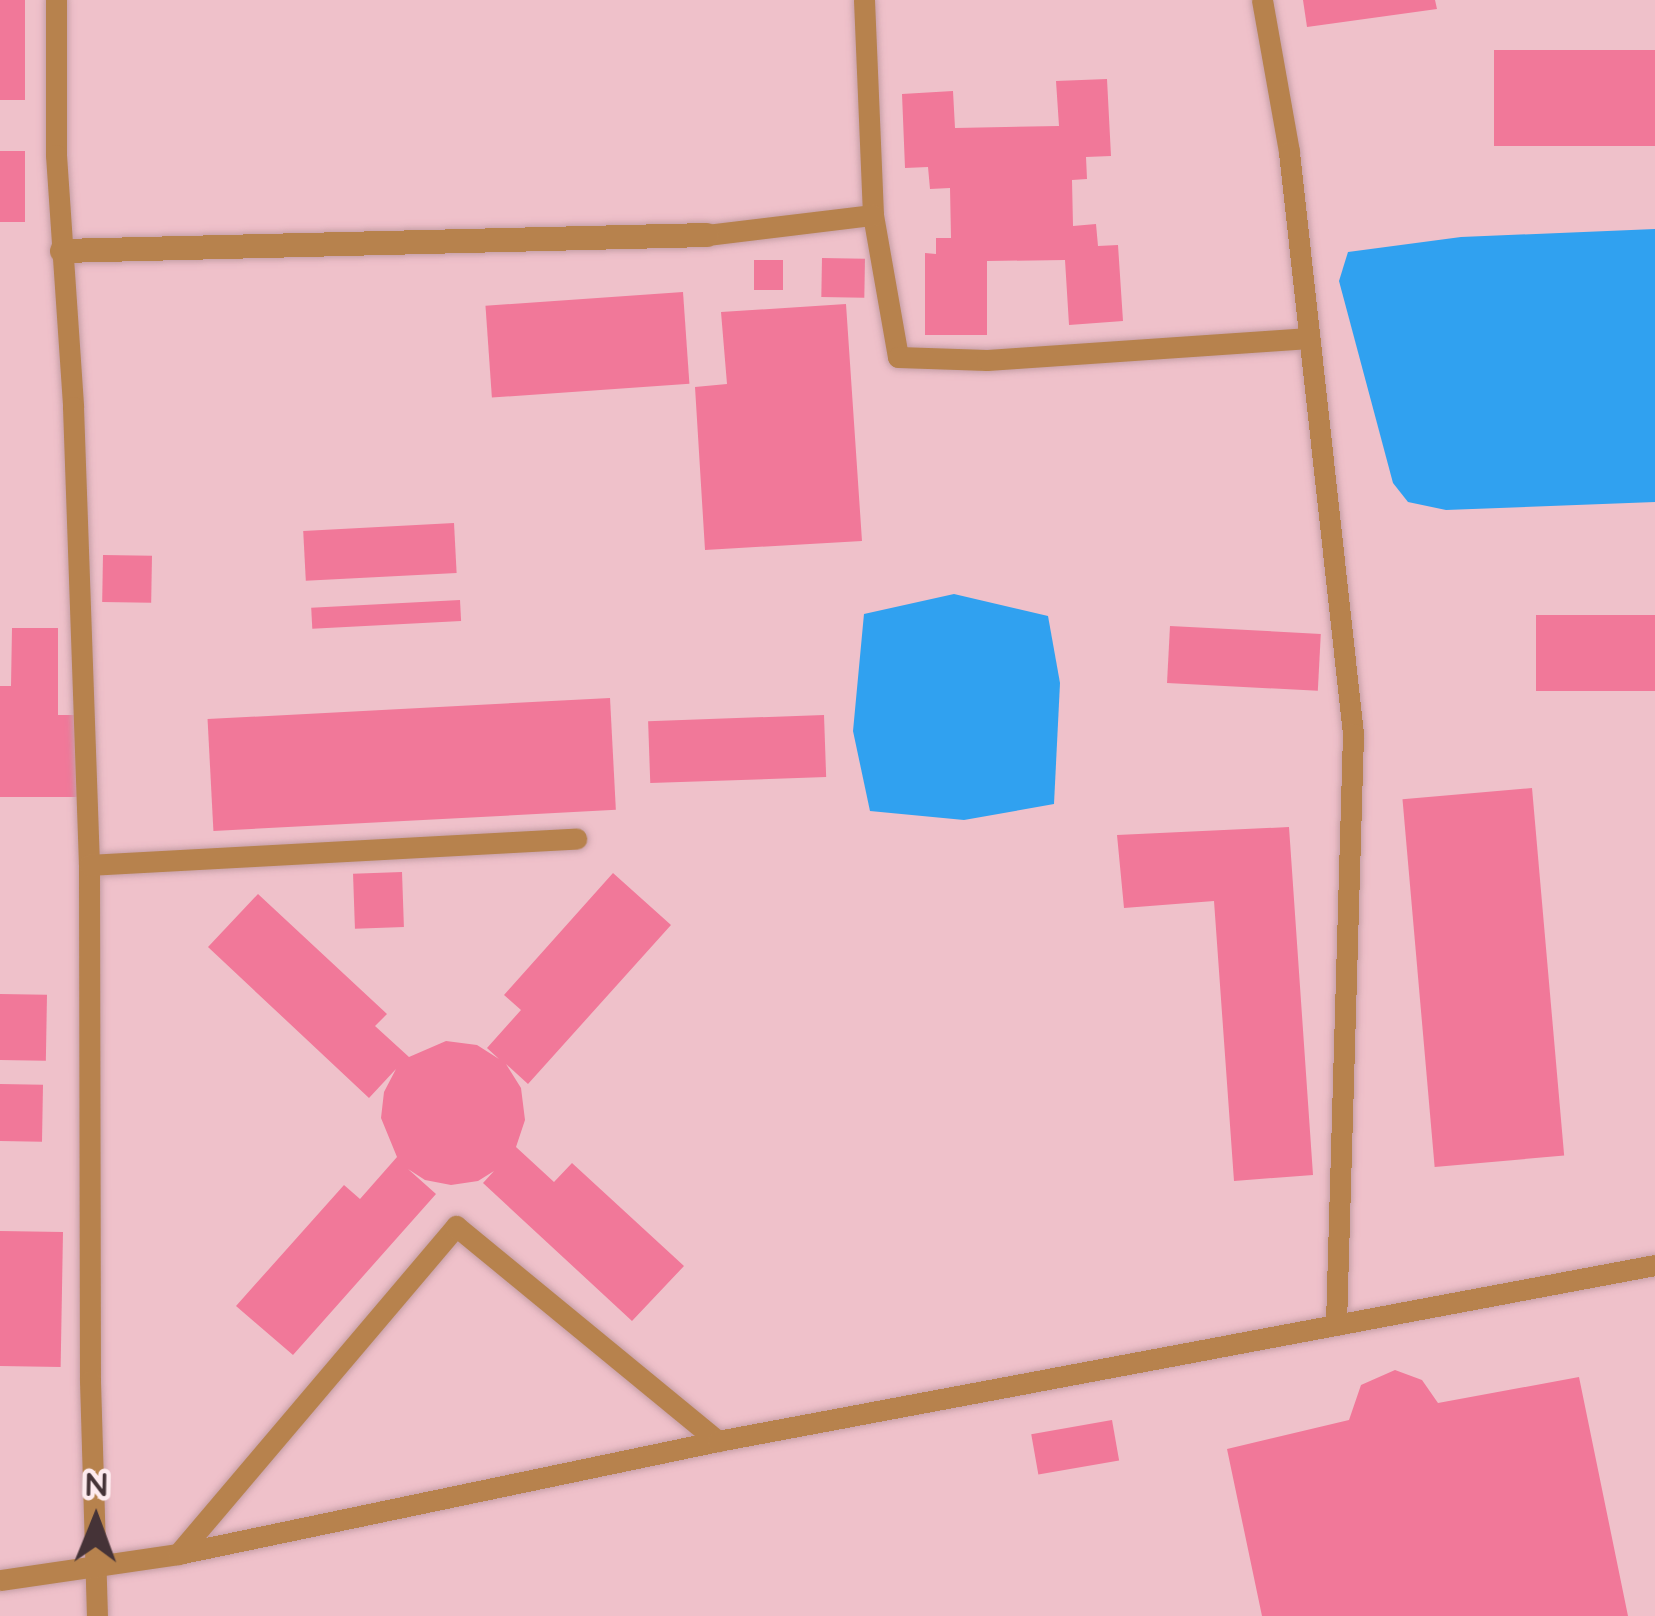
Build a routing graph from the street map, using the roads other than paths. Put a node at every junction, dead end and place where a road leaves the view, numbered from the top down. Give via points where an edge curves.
1 (56, 0) edge
2 (864, 0) edge
3 (1262, 0) edge
4 (873, 215) junction
5 (707, 235) joint
6 (62, 251) junction
7 (1310, 338) junction
8 (576, 839) dead end
9 (89, 865) junction
10 (1655, 1265) edge
11 (1336, 1325) junction
12 (718, 1441) junction
13 (178, 1554) junction
14 (92, 1569) junction
15 (0, 1580) edge
16 (98, 1616) edge

1 - 6 lane
2 - 4 lane
3 - 7 lane
4 - 5 lane
4 - 7 lane via 898,356 987,360
5 - 6 street
6 - 9 lane
7 - 11 lane via 1353,734
8 - 9 lane
9 - 14 lane
10 - 11 lane
11 - 12 lane
12 - 13 lane
12 - 13 lane via 456,1226
13 - 14 lane
14 - 15 lane
14 - 16 lane

